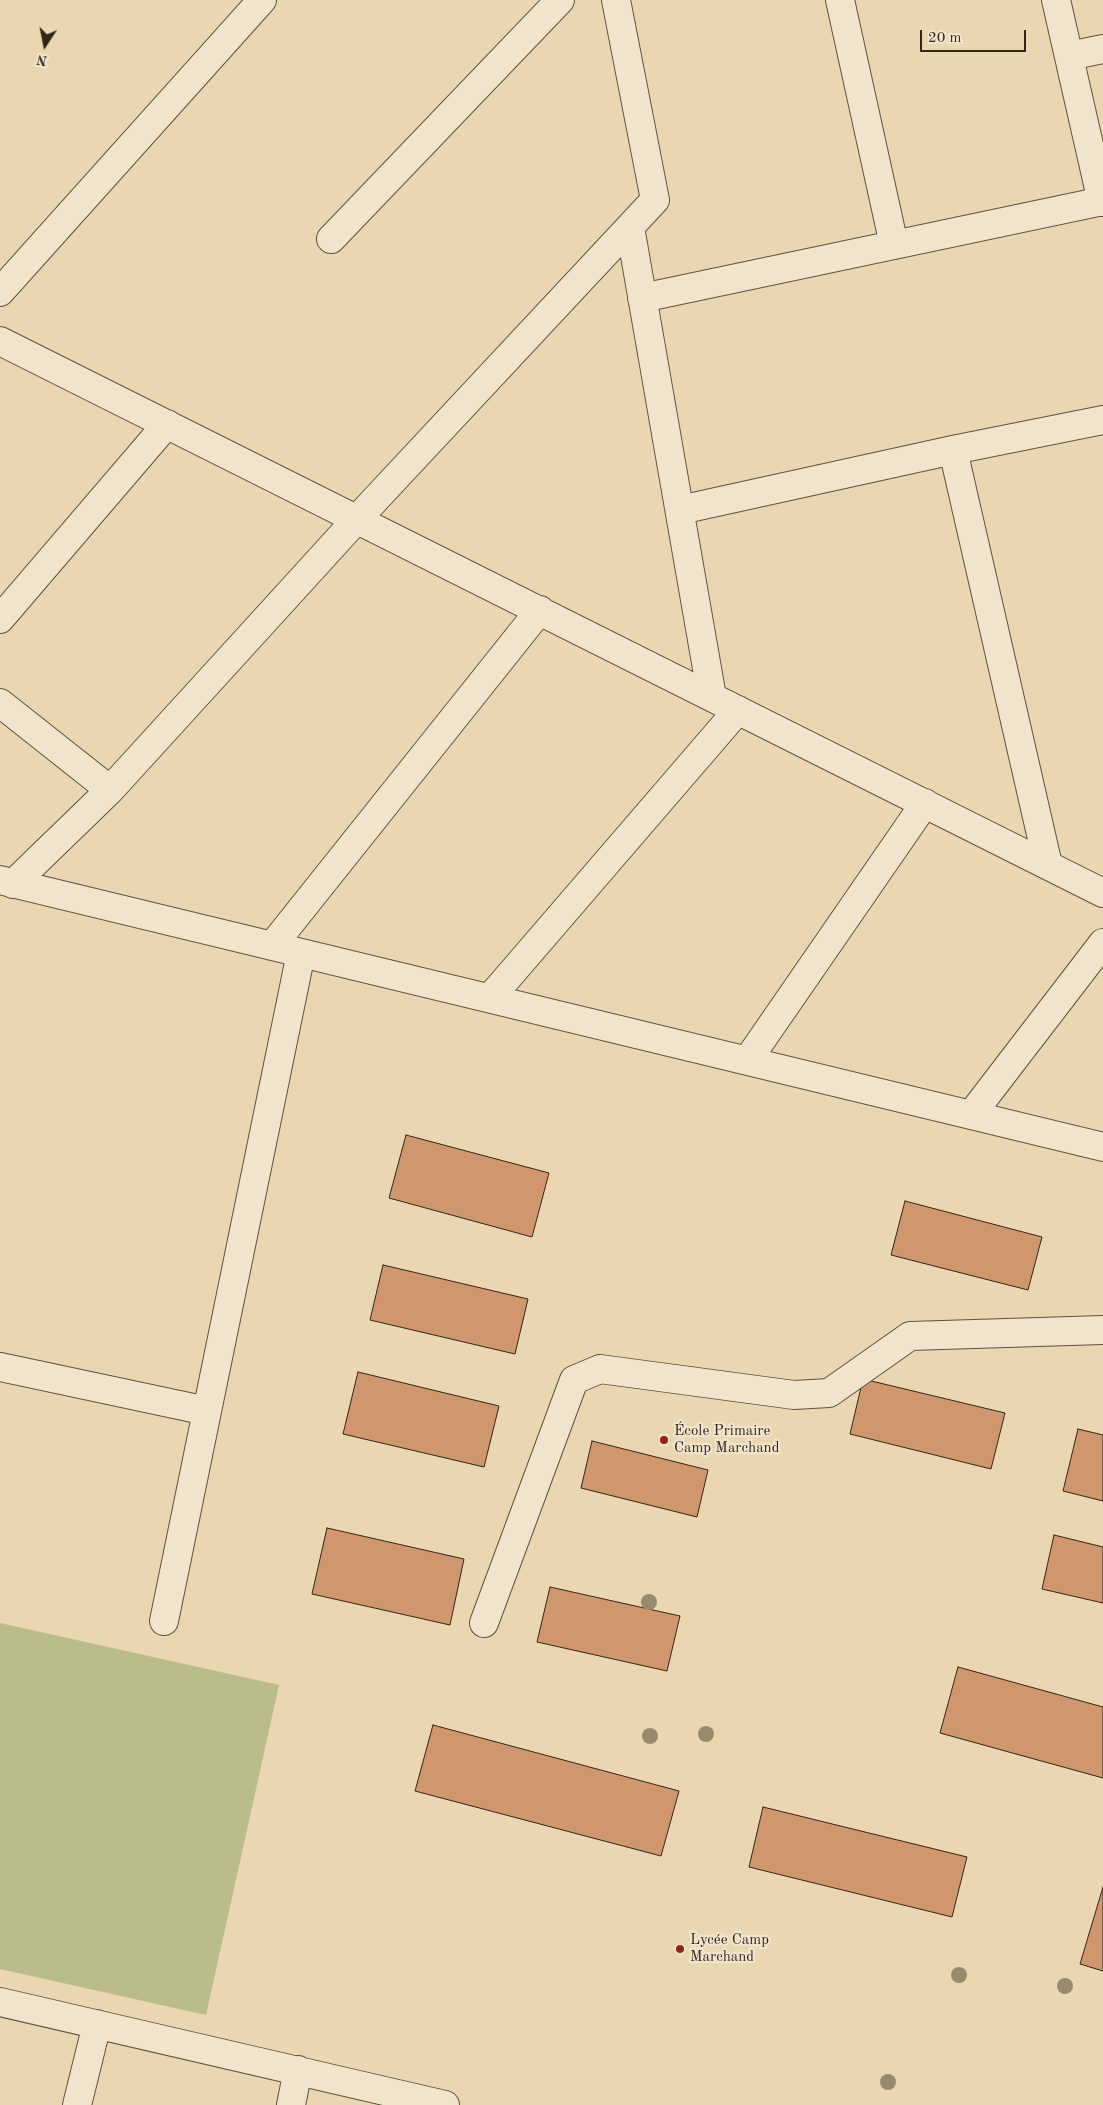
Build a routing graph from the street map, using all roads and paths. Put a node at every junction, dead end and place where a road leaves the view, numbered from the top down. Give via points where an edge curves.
1 (262, 0) edge
2 (560, 0) edge
3 (616, 0) edge
4 (840, 0) edge
5 (1056, 0) edge
6 (1103, 49) edge
7 (1069, 56) junction
8 (1102, 201) edge
9 (630, 227) junction
10 (331, 239) dead end
11 (894, 245) junction
12 (0, 292) edge
13 (642, 298) junction
14 (0, 340) edge
15 (1103, 420) edge
16 (167, 424) junction
17 (952, 450) junction
18 (680, 510) junction
19 (357, 519) junction
20 (540, 610) junction
21 (0, 619) edge
22 (712, 697) junction
23 (0, 703) edge
24 (738, 710) junction
25 (110, 790) junction
26 (925, 803) junction
27 (1048, 866) junction
28 (7, 882) edge
29 (1103, 893) edge
30 (1103, 943) edge
31 (272, 946) junction
32 (301, 953) junction
33 (490, 998) junction
34 (747, 1061) junction
35 (971, 1115) junction
36 (1103, 1147) edge
37 (1103, 1330) edge
38 (0, 1367) edge
39 (207, 1411) junction
40 (164, 1621) dead end
41 (484, 1623) dead end
42 (0, 2002) edge
43 (97, 2024) junction
44 (298, 2070) junction
45 (78, 2105) edge
46 (290, 2105) edge
47 (446, 2105) edge

1 - 12 street
2 - 10 street
3 - 9 street via 655,200
4 - 11 street
5 - 7 street
6 - 7 street
7 - 8 street
8 - 11 street
9 - 13 street
9 - 19 street
11 - 13 street
13 - 18 street
14 - 16 street
15 - 17 street
16 - 19 street
16 - 21 street
17 - 18 street
17 - 27 street
18 - 22 street
19 - 20 street
19 - 25 street
20 - 22 street
20 - 31 street
22 - 24 street
23 - 25 street
24 - 26 street
24 - 33 street
25 - 28 street
26 - 27 street
26 - 34 street
27 - 29 street
28 - 31 street
30 - 35 street
31 - 32 street
32 - 33 street
32 - 39 street
33 - 34 street
34 - 35 street
35 - 36 street
37 - 41 street via 910,1336 829,1393 794,1395 600,1369 574,1380
38 - 39 street
39 - 40 street
42 - 43 street
43 - 44 street
43 - 45 street
44 - 46 street
44 - 47 street

